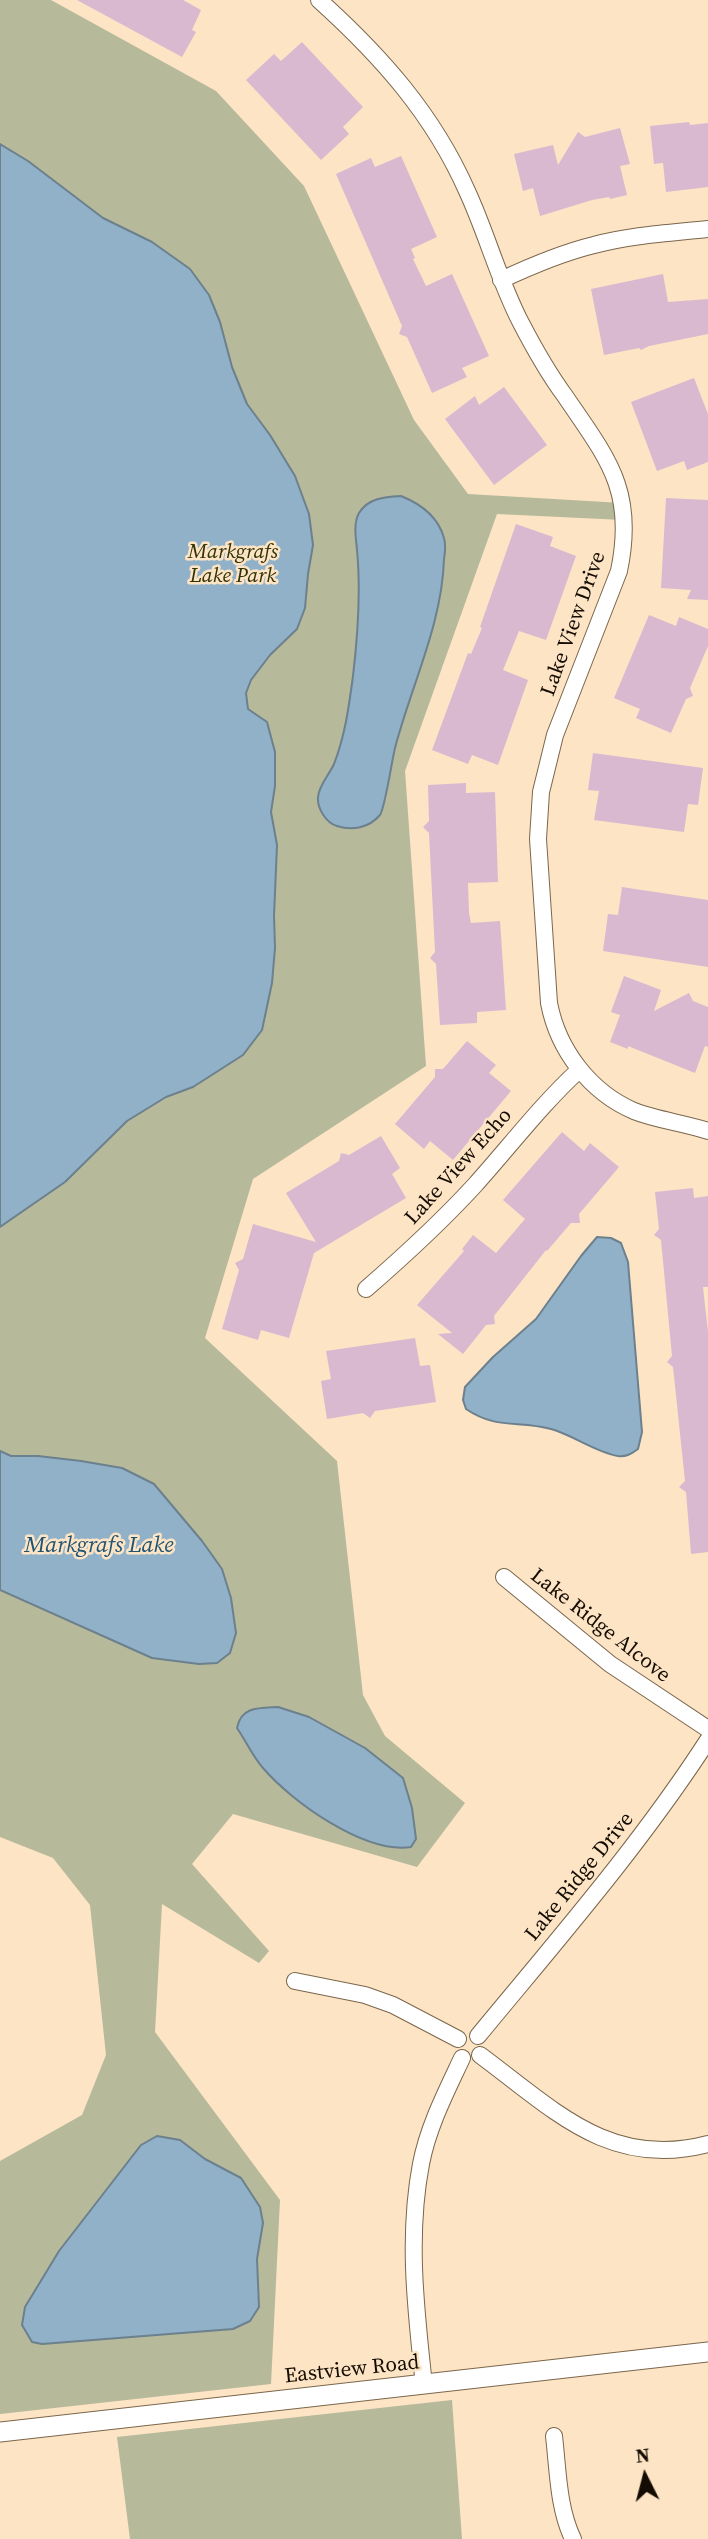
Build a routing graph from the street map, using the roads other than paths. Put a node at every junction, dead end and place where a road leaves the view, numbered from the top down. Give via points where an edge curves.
1 (320, 0) edge
2 (708, 229) edge
3 (501, 279) junction
4 (579, 1070) junction
5 (708, 1131) edge
6 (366, 1289) dead end
7 (504, 1577) dead end
8 (708, 1729) edge
9 (708, 1740) edge
10 (295, 1982) dead end
11 (478, 2036) junction
12 (458, 2039) junction
13 (480, 2055) junction
14 (462, 2058) junction
15 (708, 2144) edge
16 (708, 2352) edge
17 (424, 2385) junction
18 (0, 2432) edge
19 (554, 2436) dead end
20 (573, 2539) edge

1 - 3 street, Lake View Drive via 376,54 430,123 467,190
2 - 3 street via 593,245
3 - 4 street, Lake View Drive via 544,364 604,452 623,512 624,542 617,577 551,748 538,808 549,1003 560,1037
4 - 5 street, Lake View Drive via 621,1104
4 - 6 street, Lake View Echo via 534,1114 456,1205
7 - 8 street, Lake Ridge Alcove via 610,1664
9 - 11 street, Lake Ridge Drive via 629,1853
10 - 12 street via 393,2005
11 - 12 street
11 - 13 street via 483,2047
12 - 14 street via 456,2048
13 - 14 street
13 - 15 street via 574,2125 598,2137 645,2150
14 - 17 street via 435,2117 417,2195 413,2269
16 - 17 street, Eastview Road
17 - 18 street, Eastview Road
19 - 20 street via 562,2504

